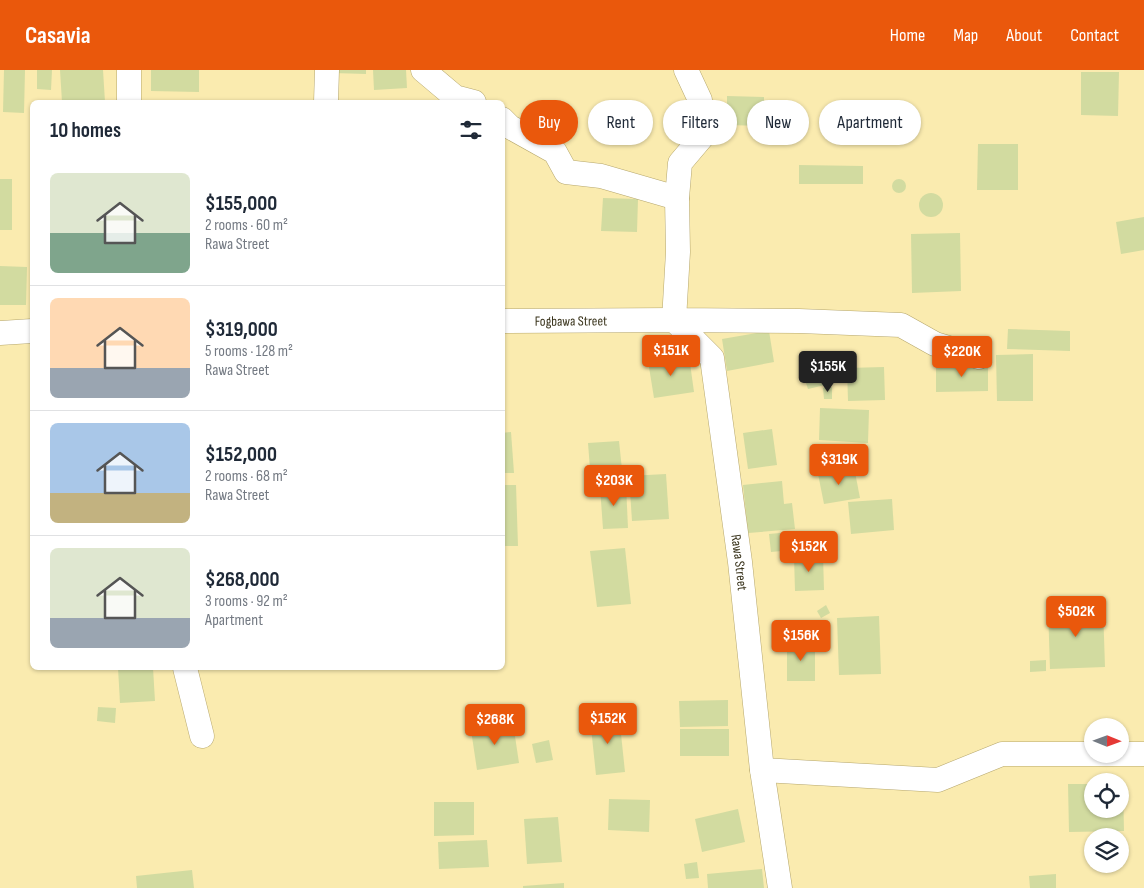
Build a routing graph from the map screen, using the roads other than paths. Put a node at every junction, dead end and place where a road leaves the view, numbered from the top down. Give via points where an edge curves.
1 (129, 70) edge
2 (327, 70) edge
3 (423, 70) edge
4 (686, 70) edge
5 (128, 100) edge
6 (326, 100) edge
7 (464, 100) edge
8 (505, 122) edge
9 (677, 198) junction
10 (674, 320) junction
11 (505, 321) edge
12 (30, 330) edge
13 (0, 333) edge
14 (979, 357) dead end
15 (186, 670) edge
16 (202, 736) dead end
17 (1144, 754) edge
18 (762, 770) junction
19 (780, 888) edge

1 - 5 street
2 - 6 street
3 - 7 street via 455,98
4 - 9 street via 700,100 702,137 680,163
8 - 9 street via 555,152 566,172 601,176
9 - 10 street
10 - 11 street, Fogbawa Street
10 - 14 street, Fogbawa Street via 901,325 935,344
10 - 18 street, Rawa Street via 712,358 740,562
12 - 13 street
15 - 16 street
17 - 18 street via 1002,754 938,780
18 - 19 street, Rawa Street

